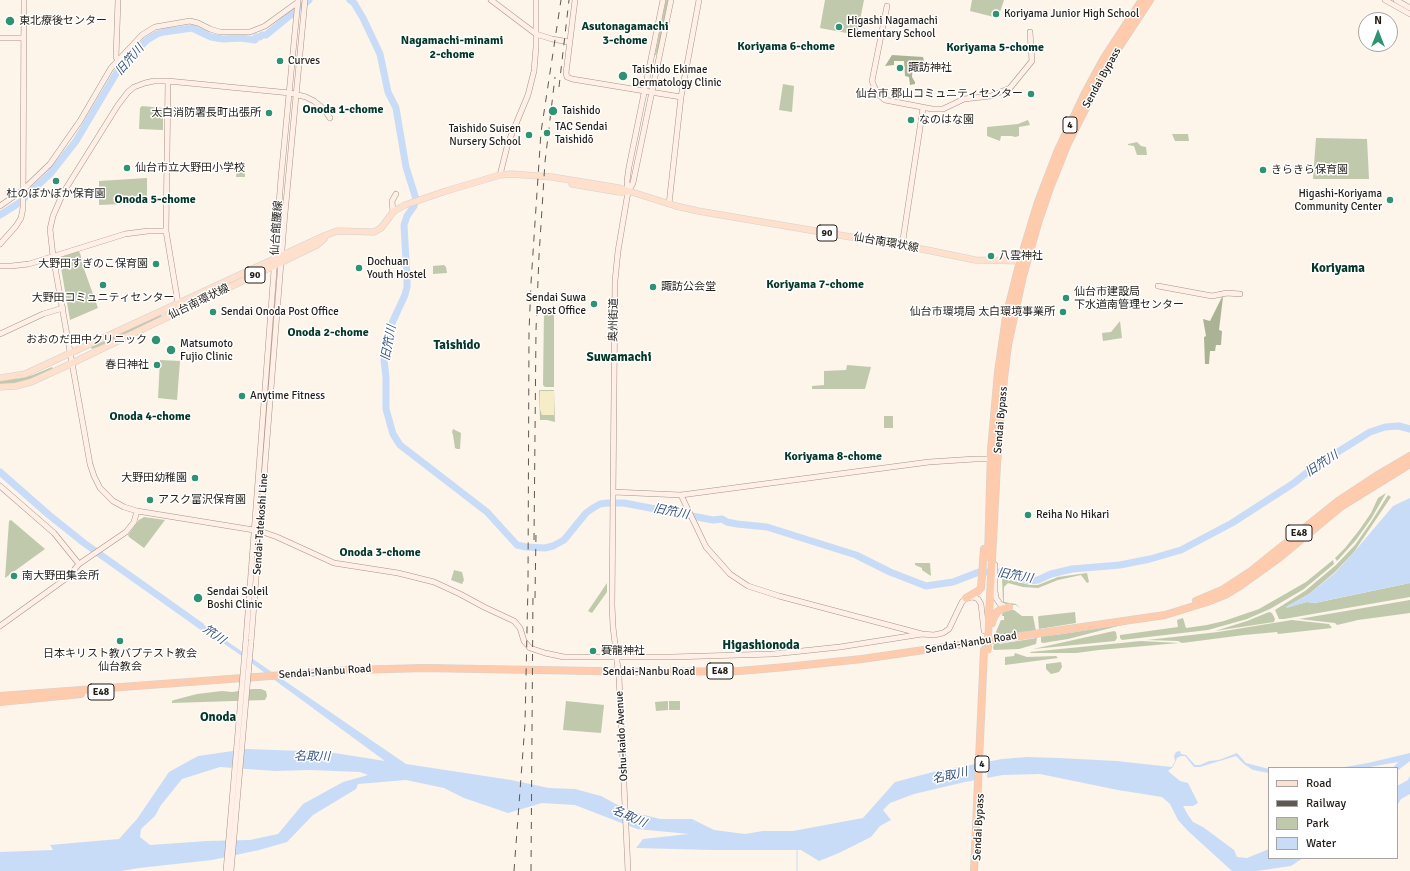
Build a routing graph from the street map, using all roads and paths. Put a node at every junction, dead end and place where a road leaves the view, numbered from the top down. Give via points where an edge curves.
1 (24, 0) edge
2 (118, 0) edge
3 (305, 0) edge
4 (491, 0) edge
5 (536, 0) edge
6 (575, 0) edge
7 (663, 0) edge
8 (671, 0) edge
9 (699, 0) edge
10 (1142, 0) edge
11 (1150, 0) edge
12 (1386, 0) edge
13 (1396, 0) edge
14 (298, 2) edge
15 (888, 6) dead end
16 (1410, 8) edge
17 (1410, 14) edge
18 (1030, 32) dead end
19 (536, 34) junction
20 (0, 38) edge
21 (24, 38) junction
22 (569, 42) junction
23 (118, 60) junction
24 (168, 81) junction
25 (645, 90) junction
26 (651, 92) junction
27 (290, 93) junction
28 (296, 94) junction
29 (681, 97) junction
30 (923, 108) junction
31 (330, 118) dead end
32 (500, 175) junction
33 (23, 190) junction
34 (628, 192) junction
35 (396, 194) dead end
36 (669, 204) junction
37 (0, 206) edge
38 (393, 212) junction
39 (166, 231) junction
40 (328, 235) junction
41 (0, 244) edge
42 (902, 246) junction
43 (282, 255) junction
44 (53, 256) junction
45 (275, 258) junction
46 (1020, 260) junction
47 (1028, 261) junction
48 (281, 262) junction
49 (275, 265) junction
50 (0, 266) edge
51 (1158, 286) dead end
52 (1240, 294) dead end
53 (178, 303) junction
54 (62, 308) junction
55 (0, 334) edge
56 (71, 354) junction
57 (72, 363) junction
58 (0, 378) edge
59 (0, 387) edge
60 (1410, 456) edge
61 (994, 459) junction
62 (1410, 464) edge
63 (0, 486) edge
64 (613, 494) junction
65 (681, 495) junction
66 (613, 506) joint
67 (137, 511) junction
68 (257, 530) junction
69 (990, 556) junction
70 (79, 564) junction
71 (989, 582) junction
72 (966, 598) junction
73 (1009, 607) joint
74 (1140, 618) junction
75 (0, 626) edge
76 (986, 633) junction
77 (922, 634) junction
78 (986, 654) junction
79 (617, 659) junction
80 (203, 681) junction
81 (0, 696) edge
82 (0, 702) edge
83 (226, 871) edge
84 (231, 871) edge
85 (628, 871) edge
86 (974, 871) edge
87 (977, 871) edge

1 - 21 street
2 - 23 street
3 - 28 street
4 - 19 street
5 - 19 street
6 - 22 street
7 - 25 street
8 - 26 street
9 - 29 street
10 - 46 highway, Sendai Bypass / 4 via 1104,58 1058,150
11 - 47 highway, Sendai Bypass / 4 via 1110,61 1068,144 1050,188
12 - 17 street
13 - 16 street
14 - 23 street via 265,26 250,32 220,32 190,21 156,27 142,35
14 - 27 street, 仙台館腰線
15 - 30 street via 872,81 878,94 885,100
18 - 30 street via 1032,62 1010,88 991,96 960,100 938,110
19 - 22 street
19 - 32 street via 536,57 530,85 508,143
20 - 21 street
21 - 33 street
22 - 25 street via 567,77
23 - 33 street via 57,155
24 - 27 street
24 - 39 street
24 - 44 street via 151,81 134,87 118,105 58,204 50,229
25 - 26 street
25 - 34 street via 627,180
26 - 29 street
26 - 34 street
27 - 28 street
27 - 45 street, 仙台館腰線
28 - 31 street via 314,101
28 - 43 street, Sendai-Tatekoshi Line
29 - 36 street
30 - 42 street
32 - 34 main road, 仙台南環状線 / 90 via 552,177 619,188
32 - 38 main road, 仙台南環状線 / 90 via 419,200
33 - 37 street
33 - 41 street via 22,214
34 - 36 main road, 仙台南環状線 / 90
34 - 64 street, 奥州街道 via 615,281
35 - 38 street via 392,201
36 - 42 main road, 仙台南環状線 / 90
38 - 40 main road, 仙台南環状線 / 90 via 381,228 374,232 335,232
39 - 44 street via 125,234
39 - 53 street
40 - 43 main road, 仙台南環状線 / 90
40 - 48 main road, 仙台南環状線 / 90 via 316,245
42 - 46 main road, 仙台南環状線 / 90 via 975,260
43 - 45 main road, 仙台南環状線 / 90
43 - 48 street, Sendai-Tatekoshi Line
44 - 50 street via 29,264
44 - 54 street
45 - 49 street, 仙台館腰線
45 - 53 main road, 仙台南環状線 / 90
46 - 47 main road, 仙台南環状線 / 90
46 - 61 highway, Sendai Bypass / 4 via 1006,317 1000,358 993,419
47 - 61 highway, Sendai Bypass / 4 via 1017,300 1006,357
48 - 49 main road, 仙台南環状線 / 90
48 - 68 street, Sendai-Tatekoshi Line
49 - 57 main road, 仙台南環状線 / 90
49 - 68 street, 仙台館腰線
51 - 52 street via 1212,296
53 - 56 main road, 仙台南環状線 / 90
54 - 55 street
54 - 56 street
56 - 57 street
56 - 58 main road, 仙台南環状線 / 90 via 25,374
57 - 59 main road, 仙台南環状線 / 90 via 31,382
57 - 67 street via 90,464 96,482 113,501 124,508
60 - 74 highway, Sendai-Nanbu Road / E48 via 1353,491 1251,571 1222,590 1185,606
61 - 65 street via 934,461
61 - 69 highway, Sendai Bypass / 4 via 995,517
61 - 69 highway, Sendai Bypass / 4 via 988,532
62 - 74 highway, Sendai-Nanbu Road / E48 via 1342,506 1279,558 1225,595 1165,615
63 - 70 street via 54,533
64 - 65 street
64 - 66 street, 奥州街道
65 - 77 street via 701,539 711,553 730,574 748,586
66 - 79 street, Oshu-kaido Avenue via 612,605
67 - 68 street
67 - 70 street via 134,522 126,532
68 - 79 street via 334,563 439,584 514,621 520,628 524,641 530,648 538,651 564,657
68 - 83 street, Sendai-Tatekoshi Line, bridge
68 - 84 street, Sendai-Tatekoshi Line, bridge via 251,642
69 - 71 highway, Sendai Bypass
69 - 71 street
70 - 75 street via 68,577
71 - 72 highway
71 - 73 street via 998,602
71 - 76 highway, Sendai Bypass / 4
72 - 76 street via 976,598 981,604
72 - 77 street via 949,629 939,635
73 - 76 highway via 995,614 991,628
74 - 80 highway, Sendai-Nanbu Road / E48 via 862,659 763,669 648,672 424,668 351,670
76 - 78 highway, Sendai Bypass / 4, bridge
77 - 79 street via 840,648 773,654
78 - 86 highway, Sendai Bypass / 4
78 - 87 highway, Sendai Bypass / 4
79 - 85 street, Oshu-kaido Avenue, bridge
80 - 81 highway, Sendai-Nanbu Road / E48
80 - 82 highway, Sendai-Nanbu Road / E48

